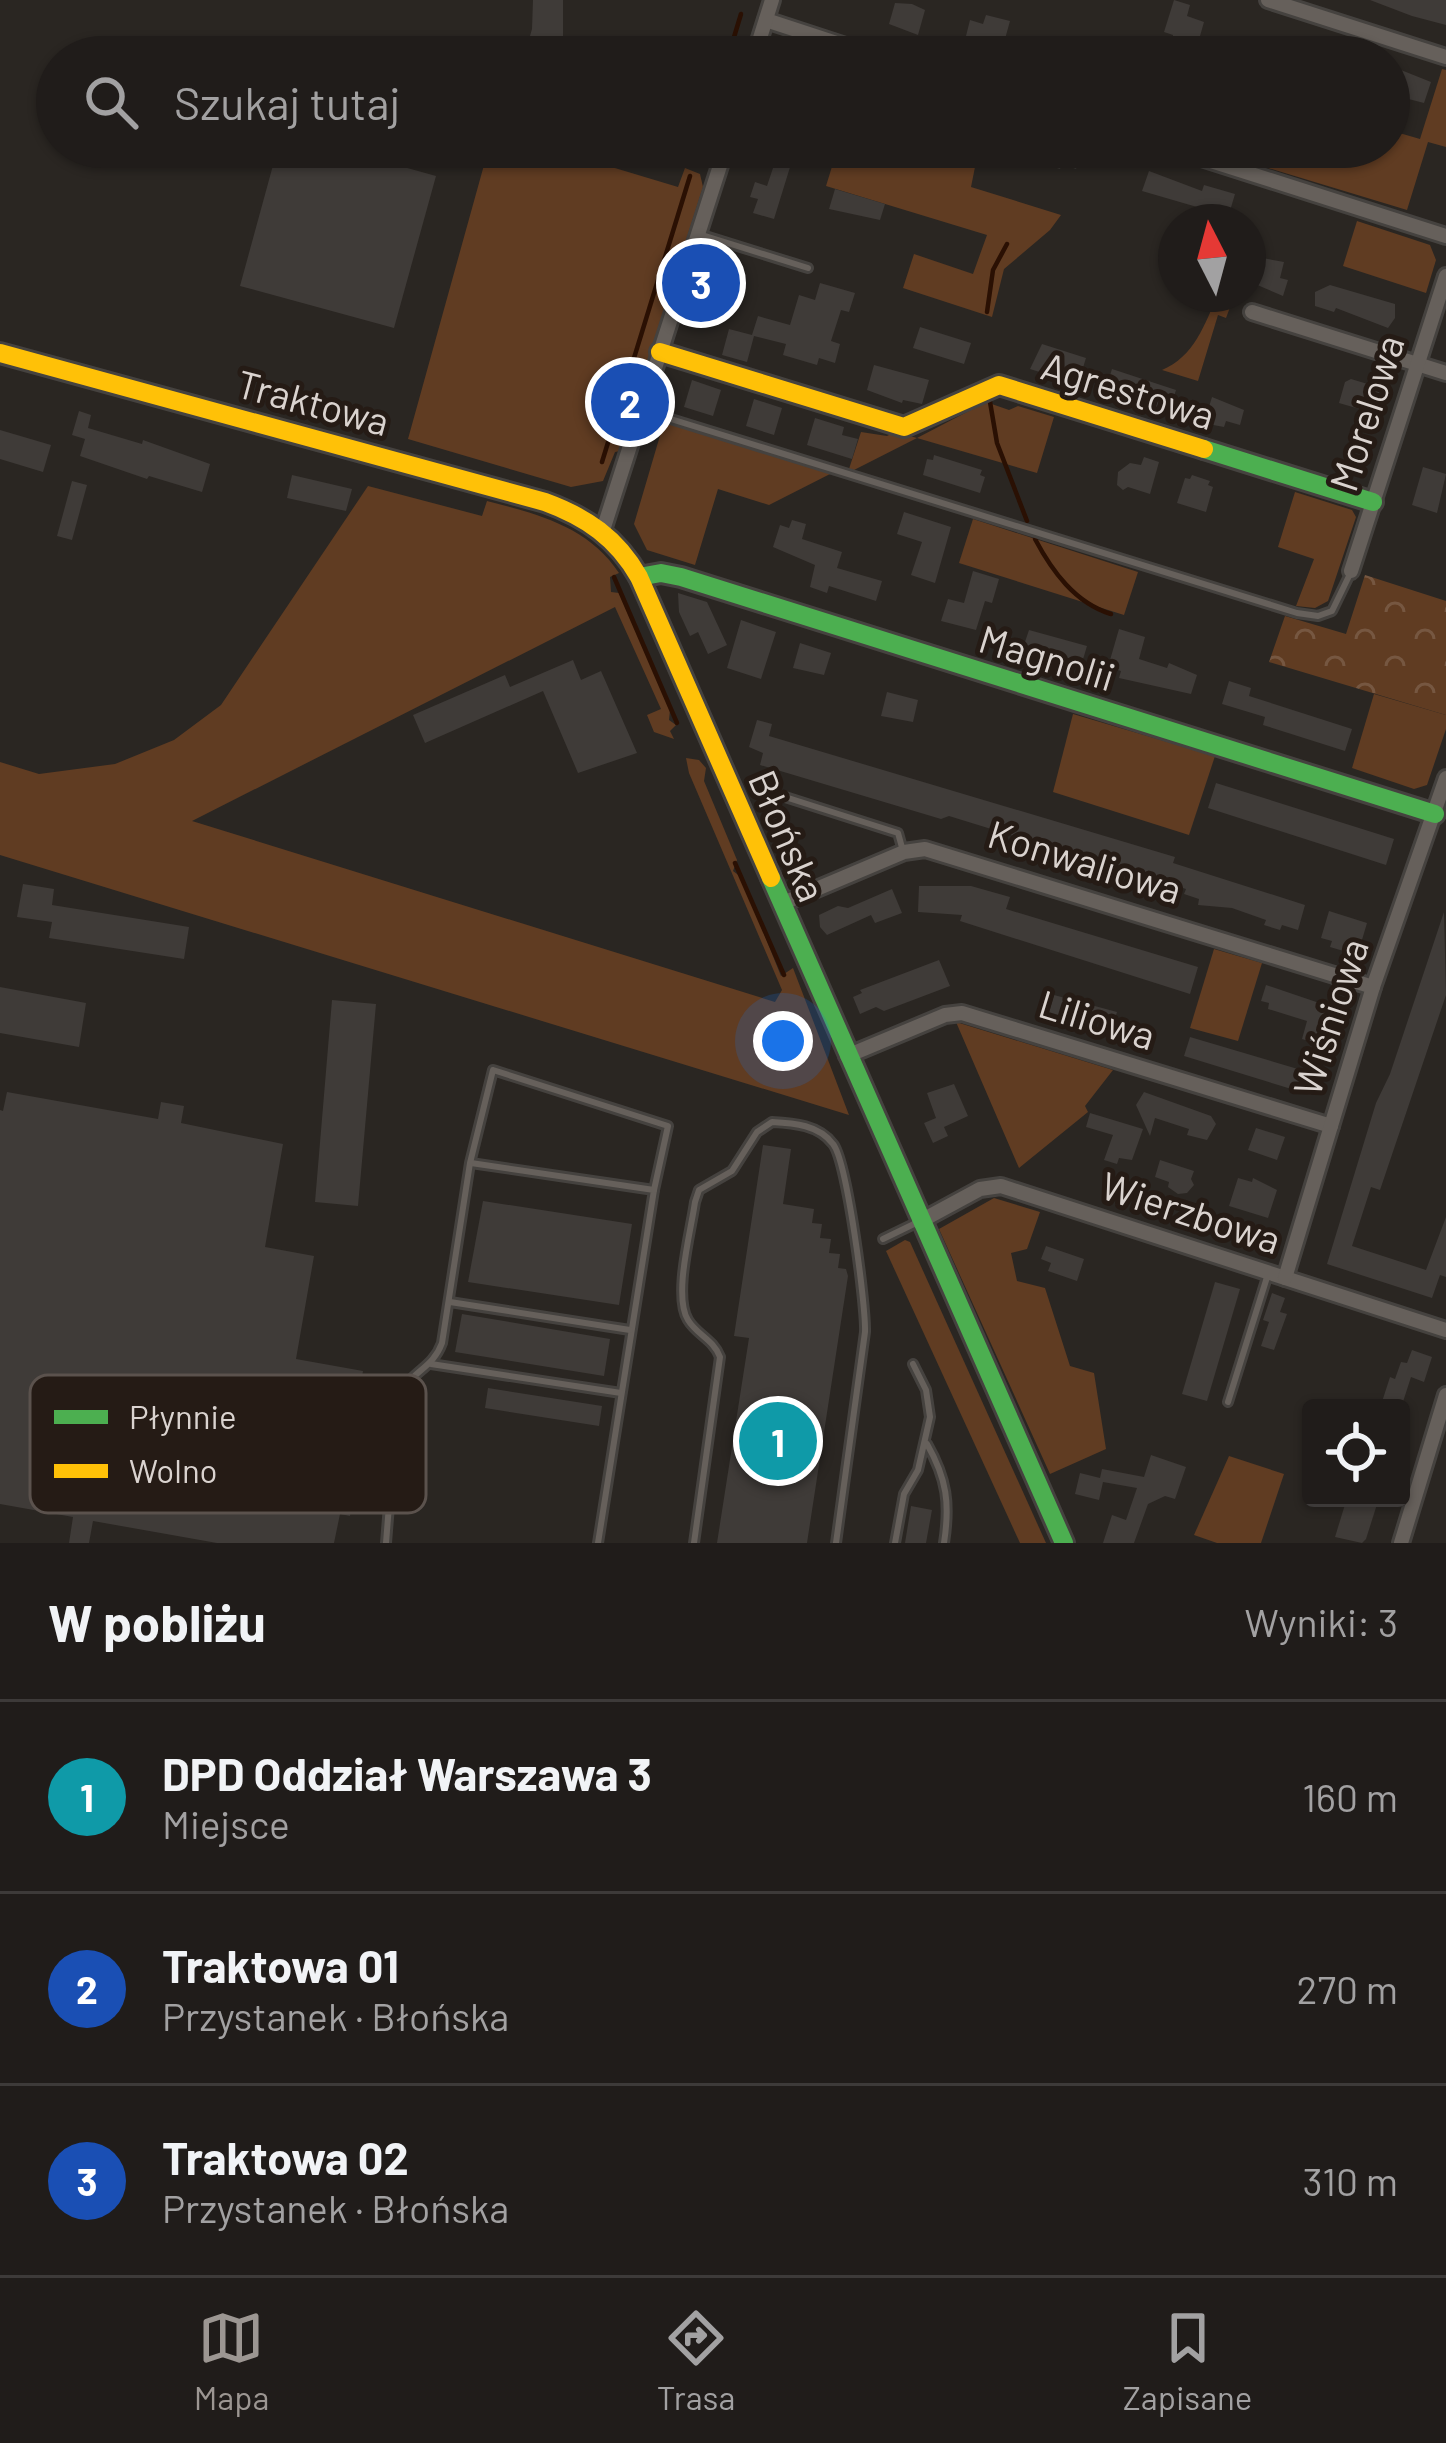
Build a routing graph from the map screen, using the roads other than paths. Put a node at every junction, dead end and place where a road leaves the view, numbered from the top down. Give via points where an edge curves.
1 (772, 0) edge
2 (1268, 0) edge
3 (766, 20) junction
4 (761, 36) edge
5 (815, 36) edge
6 (1380, 36) edge
7 (1410, 45) edge
8 (1446, 57) edge
9 (719, 168) edge
10 (1232, 168) edge
11 (699, 234) junction
12 (1446, 236) edge
13 (808, 268) dead end
14 (1446, 276) edge
15 (1252, 312) dead end
16 (660, 352) junction
17 (0, 353) edge
18 (1418, 364) junction
19 (1446, 374) edge
20 (642, 410) junction
21 (1373, 502) junction
22 (602, 530) junction
23 (1351, 571) joint
24 (639, 577) junction
25 (1446, 778) edge
26 (782, 796) dead end
27 (1435, 814) junction
28 (904, 851) junction
29 (781, 904) junction
30 (1373, 987) junction
31 (847, 1056) junction
32 (1331, 1126) junction
33 (470, 1163) junction
34 (654, 1190) junction
35 (919, 1222) junction
36 (883, 1239) dead end
37 (1268, 1273) junction
38 (1285, 1278) junction
39 (450, 1302) junction
40 (630, 1330) junction
41 (1446, 1330) edge
42 (431, 1364) junction
43 (913, 1364) dead end
44 (412, 1375) edge
45 (621, 1393) junction
46 (1446, 1395) edge
47 (1228, 1402) dead end
48 (927, 1442) junction
49 (389, 1513) edge
50 (386, 1543) edge
51 (598, 1543) edge
52 (694, 1543) edge
53 (836, 1543) edge
54 (895, 1543) edge
55 (944, 1543) edge
56 (1064, 1543) edge
57 (1401, 1543) edge

1 - 3 street
2 - 6 street
3 - 4 street
3 - 5 street
7 - 8 street
9 - 11 street
10 - 12 street
11 - 13 lane
11 - 16 street
14 - 18 street, Morelowa
15 - 18 street
16 - 20 street
16 - 21 street, Agrestowa via 904,427 999,385
17 - 22 street, Traktowa via 545,502
18 - 19 street
18 - 21 street, Morelowa
20 - 22 street
20 - 23 lane via 1297,613 1332,611
21 - 23 street, Morelowa
22 - 24 street, Błońska
24 - 27 street, Magnolii via 681,577
24 - 29 street, Błońska
25 - 27 street, Wiśniowa
26 - 28 lane via 898,833
27 - 30 street, Wiśniowa
28 - 29 street
28 - 30 street, Konwaliowa via 941,852
29 - 31 street, Błońska
30 - 32 street, Wiśniowa
31 - 32 street, Liliowa via 962,1013
31 - 35 street, Błońska
32 - 38 street, Wiśniowa
33 - 34 lane
33 - 34 lane via 493,1070 668,1126
33 - 39 lane
34 - 40 lane
35 - 36 lane
35 - 37 street, Wierzbowa via 1001,1186
35 - 56 street, Błońska
37 - 38 street, Wierzbowa
37 - 47 lane
38 - 41 street, Wierzbowa
39 - 40 lane
39 - 42 lane
40 - 45 lane
42 - 44 lane
42 - 45 lane
43 - 48 lane via 926,1390
45 - 51 lane
46 - 57 street
48 - 54 lane via 904,1494
48 - 55 lane via 947,1486
49 - 50 lane
52 - 53 lane via 720,1357 682,1306 695,1202 772,1122 821,1132 839,1152 865,1300

